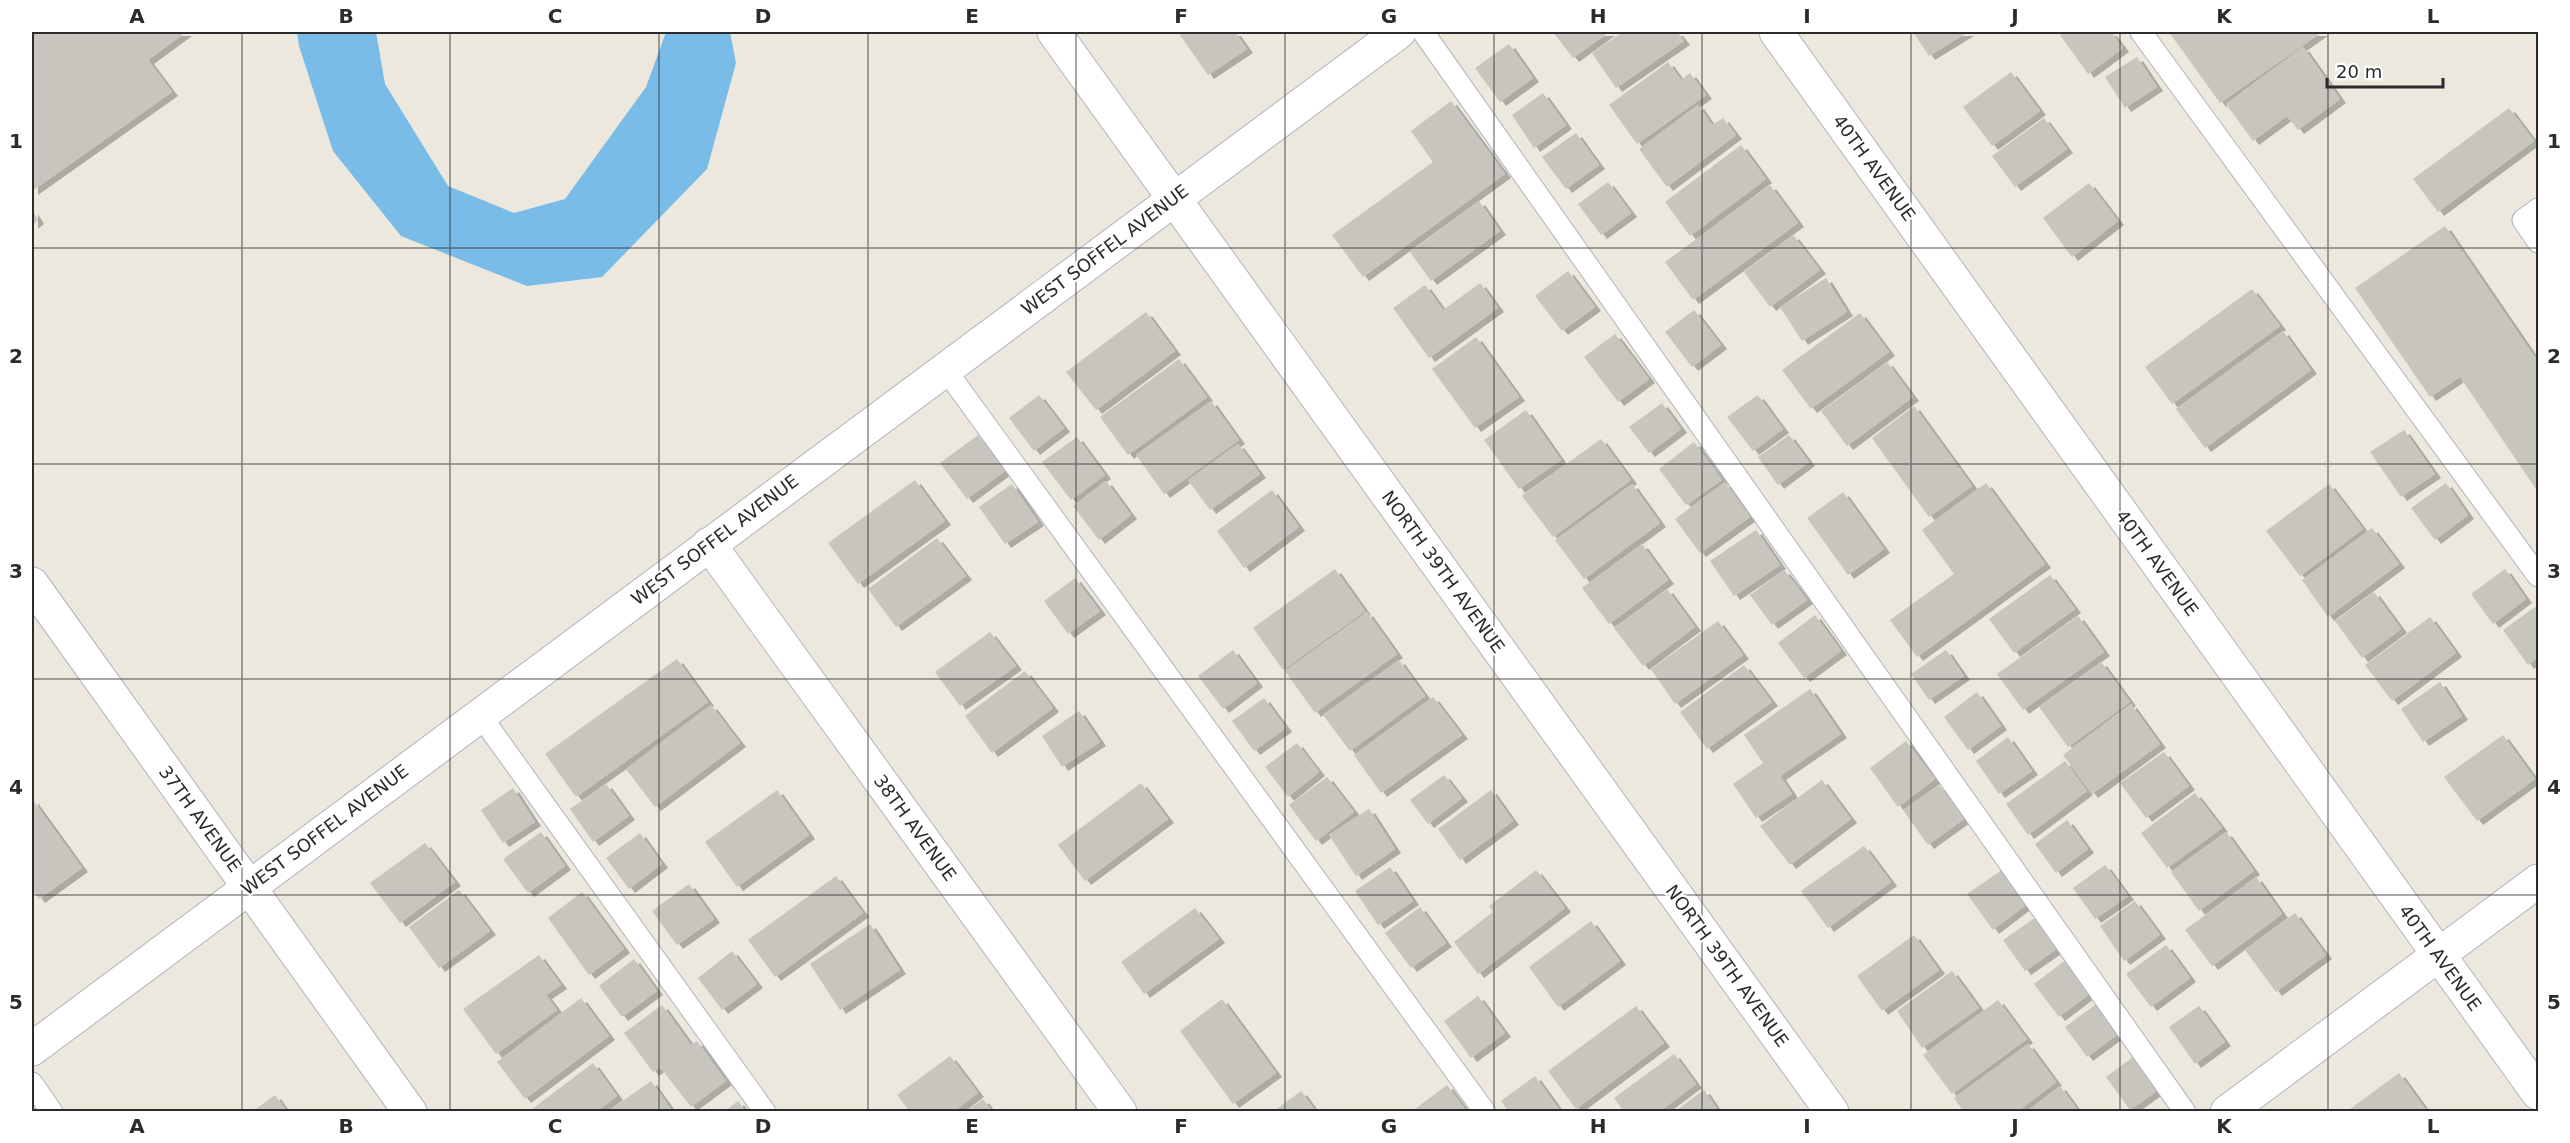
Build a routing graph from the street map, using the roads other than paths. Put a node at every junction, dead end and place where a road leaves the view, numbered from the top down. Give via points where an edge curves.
1 (1054, 32) edge
2 (1399, 32) edge
3 (1423, 32) edge
4 (1776, 32) edge
5 (2141, 32) edge
6 (1174, 198) junction
7 (2538, 209) edge
8 (2538, 242) edge
9 (945, 369) junction
10 (710, 544) junction
11 (2538, 576) edge
12 (32, 584) edge
13 (480, 715) junction
14 (2538, 881) edge
15 (249, 887) junction
16 (2438, 955) junction
17 (32, 1049) edge
18 (32, 1083) edge
19 (2538, 1093) edge
20 (52, 1112) edge
21 (410, 1112) edge
22 (765, 1112) edge
23 (1120, 1112) edge
24 (1485, 1112) edge
25 (1832, 1112) edge
26 (2186, 1112) edge
27 (2227, 1112) edge

1 - 6 street, NORTH 39TH AVENUE
2 - 6 street, WEST SOFFEL AVENUE
3 - 26 lane
4 - 16 street, 40TH AVENUE
5 - 11 lane
6 - 9 street, WEST SOFFEL AVENUE
6 - 25 street, NORTH 39TH AVENUE
7 - 8 lane via 2523,220
9 - 10 street, WEST SOFFEL AVENUE
9 - 24 lane
10 - 13 street, WEST SOFFEL AVENUE
10 - 23 street, 38TH AVENUE
12 - 15 street, 37TH AVENUE
13 - 15 street, WEST SOFFEL AVENUE
13 - 22 lane
14 - 16 street
15 - 17 street, WEST SOFFEL AVENUE
15 - 21 street, 37TH AVENUE
16 - 19 street, 40TH AVENUE
16 - 27 street
18 - 20 lane

